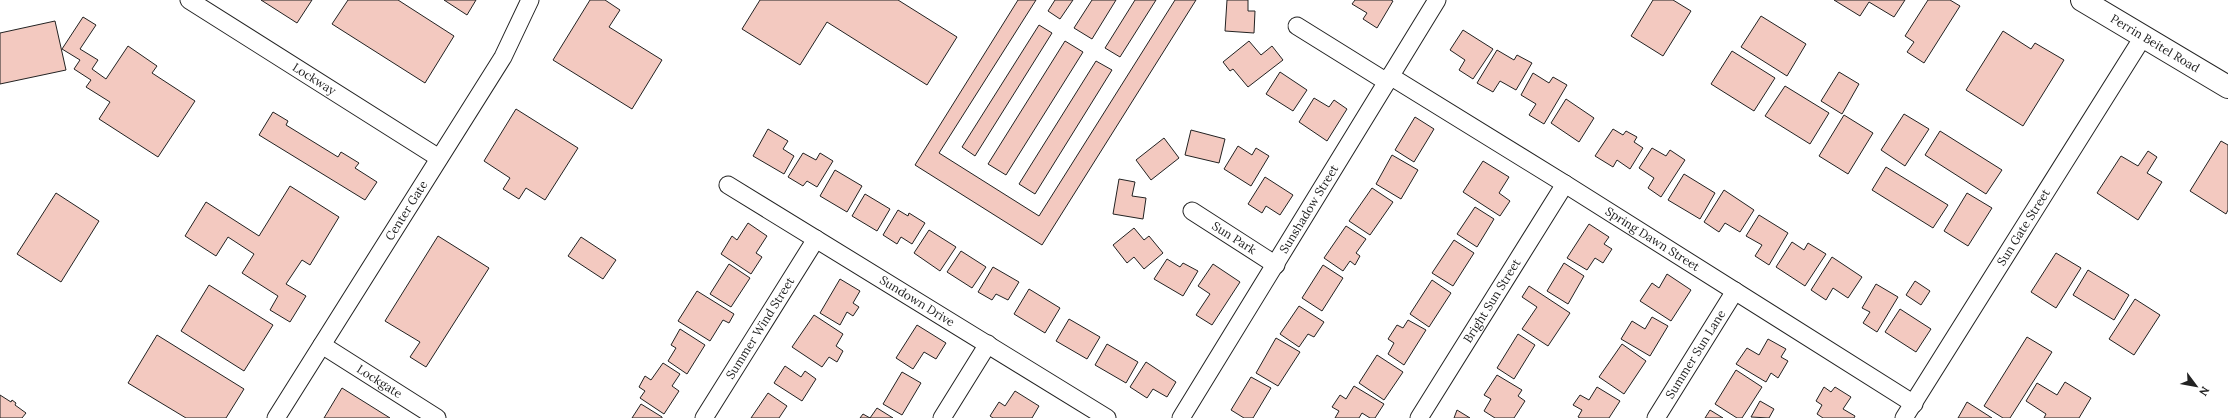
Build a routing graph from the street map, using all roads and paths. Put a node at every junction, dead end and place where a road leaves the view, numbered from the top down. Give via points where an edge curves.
1 (189, 0) edge
2 (530, 0) edge
3 (1437, 0) edge
4 (2082, 0) edge
5 (1297, 26) dead end
6 (2144, 37) junction
7 (1388, 79) junction
8 (2228, 87) edge
9 (439, 158) junction
10 (1565, 184) junction
11 (728, 185) dead end
12 (1192, 211) dead end
13 (816, 239) junction
14 (1276, 265) junction
15 (1735, 291) junction
16 (988, 344) junction
17 (322, 345) junction
18 (1914, 404) junction
19 (276, 418) edge
20 (437, 418) edge
21 (704, 418) edge
22 (942, 418) edge
23 (1107, 418) edge
24 (1181, 418) edge
25 (1419, 418) edge
26 (1656, 418) edge
27 (1904, 418) edge

1 - 9 street, Lockway
2 - 9 street, Center Gate via 503,57
3 - 7 street, Sunshadow Street
4 - 6 main road, Perrin Beitel Road
5 - 7 street, Spring Dawn Street
6 - 8 main road, Perrin Beitel Road
6 - 18 street, Sun Gate Street
7 - 10 street, Spring Dawn Street
7 - 14 street, Sunshadow Street
9 - 17 street, Center Gate
10 - 15 street, Spring Dawn Street
10 - 25 street, Bright Sun Street
11 - 13 street, Sundown Drive
12 - 14 street, Sun Park
13 - 16 street, Sundown Drive
13 - 21 street, Summer Wind Street
14 - 24 street, Sunshadow Street
15 - 18 street, Spring Dawn Street
15 - 26 street, Summer Sun Lane
16 - 22 street
16 - 23 street, Sundown Drive
17 - 19 street, Center Gate
17 - 20 street, Lockgate
18 - 27 street, Sun Gate Street

